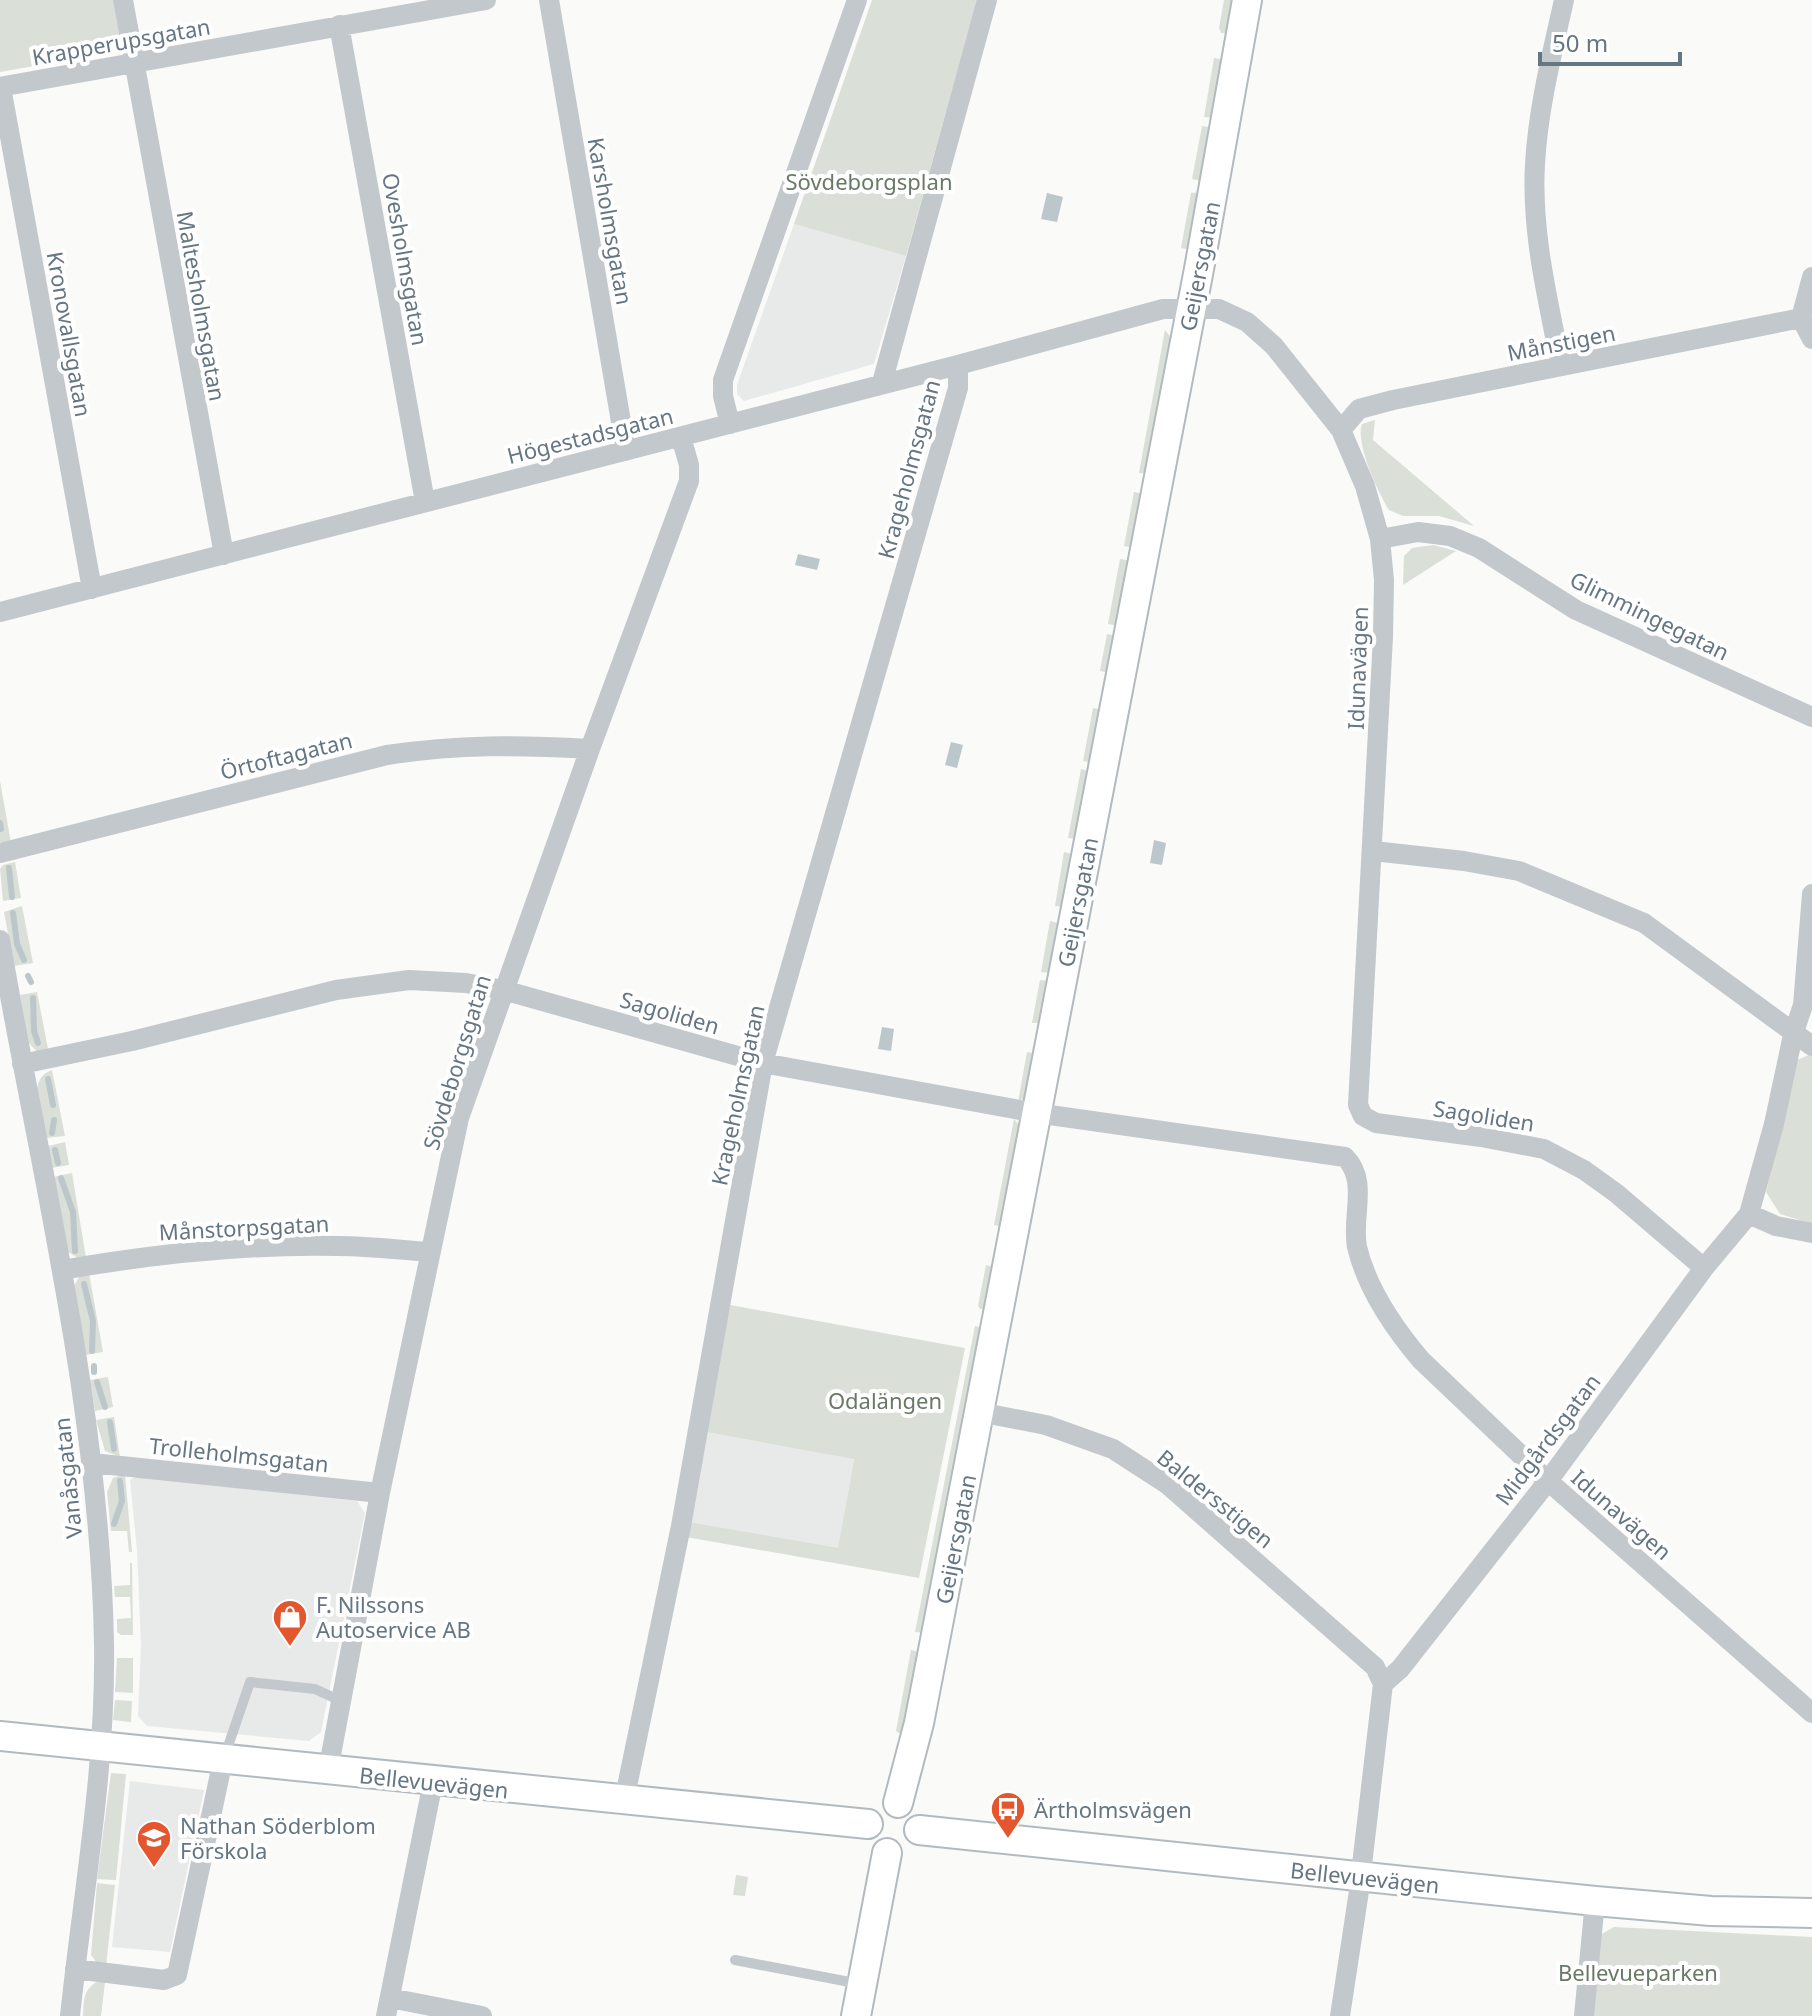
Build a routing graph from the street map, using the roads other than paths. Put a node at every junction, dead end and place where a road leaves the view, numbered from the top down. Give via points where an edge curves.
1 (123, 0) edge
2 (486, 0) edge
3 (549, 0) edge
4 (857, 0) edge
5 (987, 0) edge
6 (1247, 0) edge
7 (1564, 0) edge
8 (339, 25) junction
9 (134, 65) junction
10 (0, 87) edge
11 (1812, 277) edge
12 (1191, 309) junction
13 (1806, 320) edge
14 (1812, 339) edge
15 (958, 365) junction
16 (1561, 366) junction
17 (882, 383) junction
18 (730, 424) junction
19 (1341, 430) junction
20 (681, 437) junction
21 (626, 451) junction
22 (425, 502) junction
23 (1380, 539) junction
24 (224, 555) junction
25 (92, 589) junction
26 (0, 612) edge
27 (1812, 717) edge
28 (590, 749) junction
29 (1373, 851) junction
30 (0, 853) edge
31 (1812, 894) edge
32 (0, 940) edge
33 (503, 990) junction
34 (1793, 1035) junction
35 (1812, 1046) edge
36 (763, 1063) junction
37 (22, 1064) junction
38 (1036, 1113) junction
39 (1363, 1116) joint
40 (1353, 1166) joint
41 (1749, 1214) junction
42 (1812, 1233) edge
43 (430, 1252) junction
44 (1704, 1268) junction
45 (62, 1270) junction
46 (979, 1412) junction
47 (92, 1463) junction
48 (1548, 1481) junction
49 (380, 1493) junction
50 (1383, 1684) junction
51 (341, 1701) junction
52 (1812, 1713) edge
53 (0, 1736) edge
54 (102, 1747) junction
55 (223, 1760) junction
56 (328, 1771) junction
57 (433, 1782) junction
58 (624, 1801) junction
59 (898, 1803) junction
60 (868, 1824) junction
61 (919, 1830) junction
62 (887, 1853) junction
63 (1360, 1876) junction
64 (1595, 1901) junction
65 (1812, 1913) edge
66 (735, 1960) dead end
67 (75, 1969) junction
68 (862, 1984) junction
69 (388, 2007) edge
70 (70, 2016) edge
71 (482, 2016) edge
72 (856, 2016) edge
73 (1340, 2016) edge
74 (1584, 2016) edge

1 - 9 street, Maltesholmsgatan
2 - 8 street, Krapperupsgatan
3 - 21 street, Karsholmsgatan
4 - 18 street via 723,380
5 - 17 street
6 - 12 street, Geijersgatan
7 - 16 street via 1540,109 1535,165 1536,218
8 - 9 street, Krapperupsgatan
8 - 22 street, Ovesholmsgatan
9 - 10 street, Krapperupsgatan
9 - 24 street, Maltesholmsgatan
10 - 25 street, Kronovallsgatan
11 - 13 street
12 - 15 street, Högestadsgatan via 1163,309
12 - 19 street, Idunavägen via 1219,309 1247,322 1274,346
12 - 38 street, Geijersgatan
13 - 14 street
13 - 16 street, Månstigen
15 - 17 street, Högestadsgatan
15 - 36 street, Krageholmsgatan via 958,388
16 - 19 street, Månstigen via 1359,409
17 - 18 street, Högestadsgatan
18 - 20 street, Högestadsgatan
19 - 23 street, Idunavägen
20 - 21 street, Högestadsgatan
20 - 28 street, Sövdeborgsgatan via 689,481
21 - 22 street, Högestadsgatan
22 - 24 street, Högestadsgatan
23 - 27 street, Glimmingegatan via 1418,532 1450,536 1479,548 1576,610
23 - 29 street, Idunavägen via 1384,580
24 - 25 street, Högestadsgatan
25 - 26 street, Högestadsgatan
28 - 30 street, Örtoftagatan via 499,744 387,755
28 - 33 street, Sövdeborgsgatan
29 - 34 street via 1519,871 1644,923
29 - 39 street, Idunavägen via 1358,1105
31 - 34 street, Midgårdsgatan via 1803,1005
32 - 37 street, Vanåsgatan
33 - 36 street, Sagoliden
33 - 37 street, Sagoliden via 409,980 336,990
33 - 43 street, Sövdeborgsgatan via 459,1118
34 - 35 street
34 - 41 street, Midgårdsgatan
36 - 38 street, Sagoliden
36 - 58 street, Krageholmsgatan via 681,1526
37 - 45 street, Vanåsgatan
38 - 40 street, Sagoliden via 1345,1157
38 - 46 street, Geijersgatan
39 - 44 street, Sagoliden via 1376,1123 1544,1149 1606,1185
40 - 48 street, Idunavägen via 1356,1244 1386,1314 1421,1360
41 - 42 street
41 - 44 street, Midgårdsgatan
43 - 45 street, Månstorpsgatan via 253,1247
43 - 49 street, Sövdeborgsgatan
44 - 48 street, Midgårdsgatan
45 - 47 street, Vanåsgatan
46 - 50 street, Baldersstigen via 1046,1425 1113,1449 1167,1484 1375,1667
46 - 59 street, Geijersgatan via 919,1723
47 - 49 street, Trolleholmsgatan
47 - 54 street, Vanåsgatan via 104,1643
48 - 50 street, Midgårdsgatan
48 - 52 street, Idunavägen
49 - 51 street, Sövdeborgsgatan
50 - 63 street
51 - 55 lane via 315,1689 250,1682
51 - 56 street, Sövdeborgsgatan
53 - 54 street, Bellevuevägen
54 - 55 street, Bellevuevägen
54 - 67 street, Vanåsgatan
55 - 56 street, Bellevuevägen
55 - 67 street via 177,1975 164,1980
56 - 57 street, Bellevuevägen
57 - 58 street, Bellevuevägen
57 - 69 street
58 - 60 street, Bellevuevägen
59 - 60 street via 879,1807
59 - 61 street via 914,1812
60 - 62 street via 874,1845
61 - 62 street via 909,1849
61 - 63 street, Bellevuevägen
62 - 68 street
63 - 64 street, Bellevuevägen
63 - 73 street
64 - 65 street, Bellevuevägen
64 - 74 street
66 - 68 lane
67 - 70 street, Vanåsgatan
68 - 72 street
69 - 71 street

